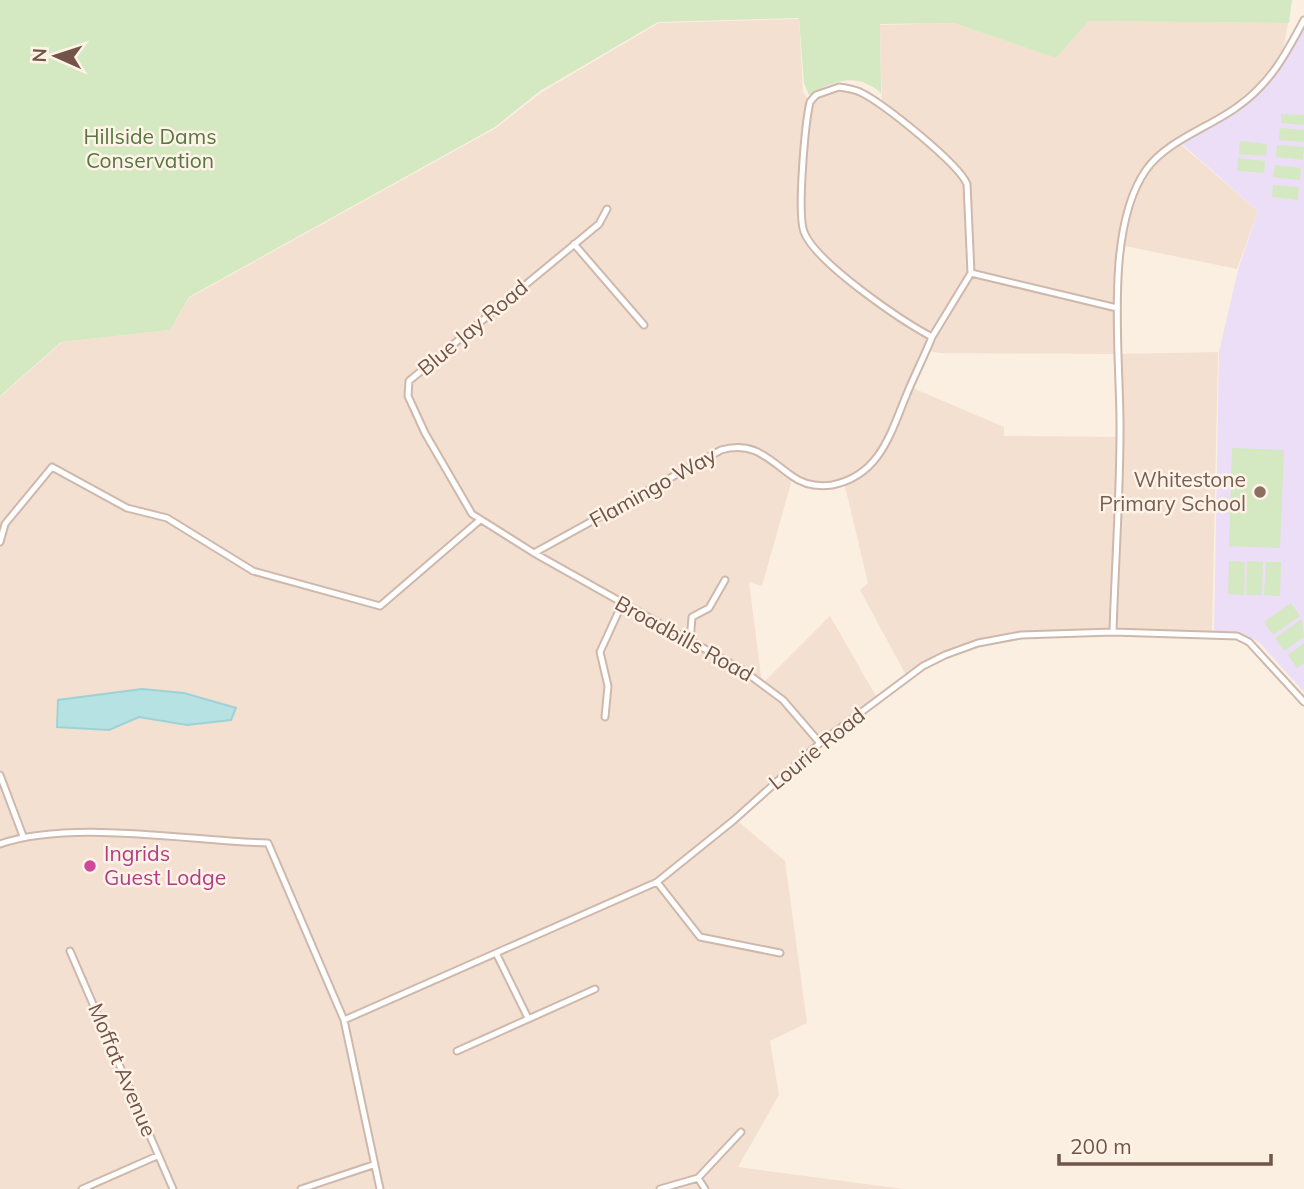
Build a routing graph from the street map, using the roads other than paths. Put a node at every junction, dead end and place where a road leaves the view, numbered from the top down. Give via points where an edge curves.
1 (1304, 20) edge
2 (607, 209) dead end
3 (574, 244) junction
4 (971, 273) junction
5 (1117, 308) junction
6 (643, 325) dead end
7 (932, 337) junction
8 (480, 520) junction
9 (0, 542) edge
10 (534, 553) junction
11 (725, 580) dead end
12 (622, 604) junction
13 (1113, 632) junction
14 (690, 642) junction
15 (1304, 702) edge
16 (605, 718) dead end
17 (820, 743) junction
18 (0, 775) edge
19 (23, 836) junction
20 (0, 844) edge
21 (657, 882) junction
22 (70, 951) dead end
23 (780, 953) dead end
24 (497, 955) junction
25 (595, 989) dead end
26 (528, 1018) junction
27 (344, 1020) junction
28 (457, 1051) dead end
29 (741, 1132) dead end
30 (157, 1156) junction
31 (373, 1165) junction
32 (698, 1178) junction
33 (82, 1189) edge
34 (173, 1189) edge
35 (301, 1189) edge
36 (380, 1189) edge
37 (660, 1189) edge
38 (705, 1189) edge

1 - 5 street via 1275,72 1252,97 1171,148 1144,173 1124,228
2 - 3 street, Blue Jay Road via 599,224
3 - 6 street
3 - 8 street, Blue Jay Road via 407,385 444,470 466,507
4 - 5 street
4 - 7 street, Flamingo Way
4 - 7 street via 970,201 960,173 916,132 862,93 831,88 816,95 810,102 802,220 808,239 881,307
5 - 13 street via 1121,430
7 - 10 street, Flamingo Way via 886,446 862,472 845,482 822,487 799,481 759,452 743,445 732,447
8 - 9 street via 380,606 253,571 167,518 127,508 52,467 5,524
8 - 10 street, Blue Jay Road
10 - 12 street, Broadbills Road
11 - 14 street via 709,608 692,617
12 - 14 street, Broadbills Road
12 - 16 street via 600,652 608,686
13 - 15 street, Lourie Road via 1242,637
13 - 17 street, Lourie Road via 1021,635 960,649 923,666
14 - 17 street, Broadbills Road via 769,688
17 - 21 street, Lourie Road
18 - 19 street
19 - 20 street
19 - 27 street via 76,833 268,842
21 - 23 street via 700,937
21 - 24 street, Lourie Road
22 - 30 street, Moffat Avenue
24 - 26 street
24 - 27 street, Lourie Road
25 - 26 street
26 - 28 street
27 - 31 street
29 - 32 street
30 - 33 street
30 - 34 street, Moffat Avenue
31 - 35 street
31 - 36 street
32 - 37 street
32 - 38 street

